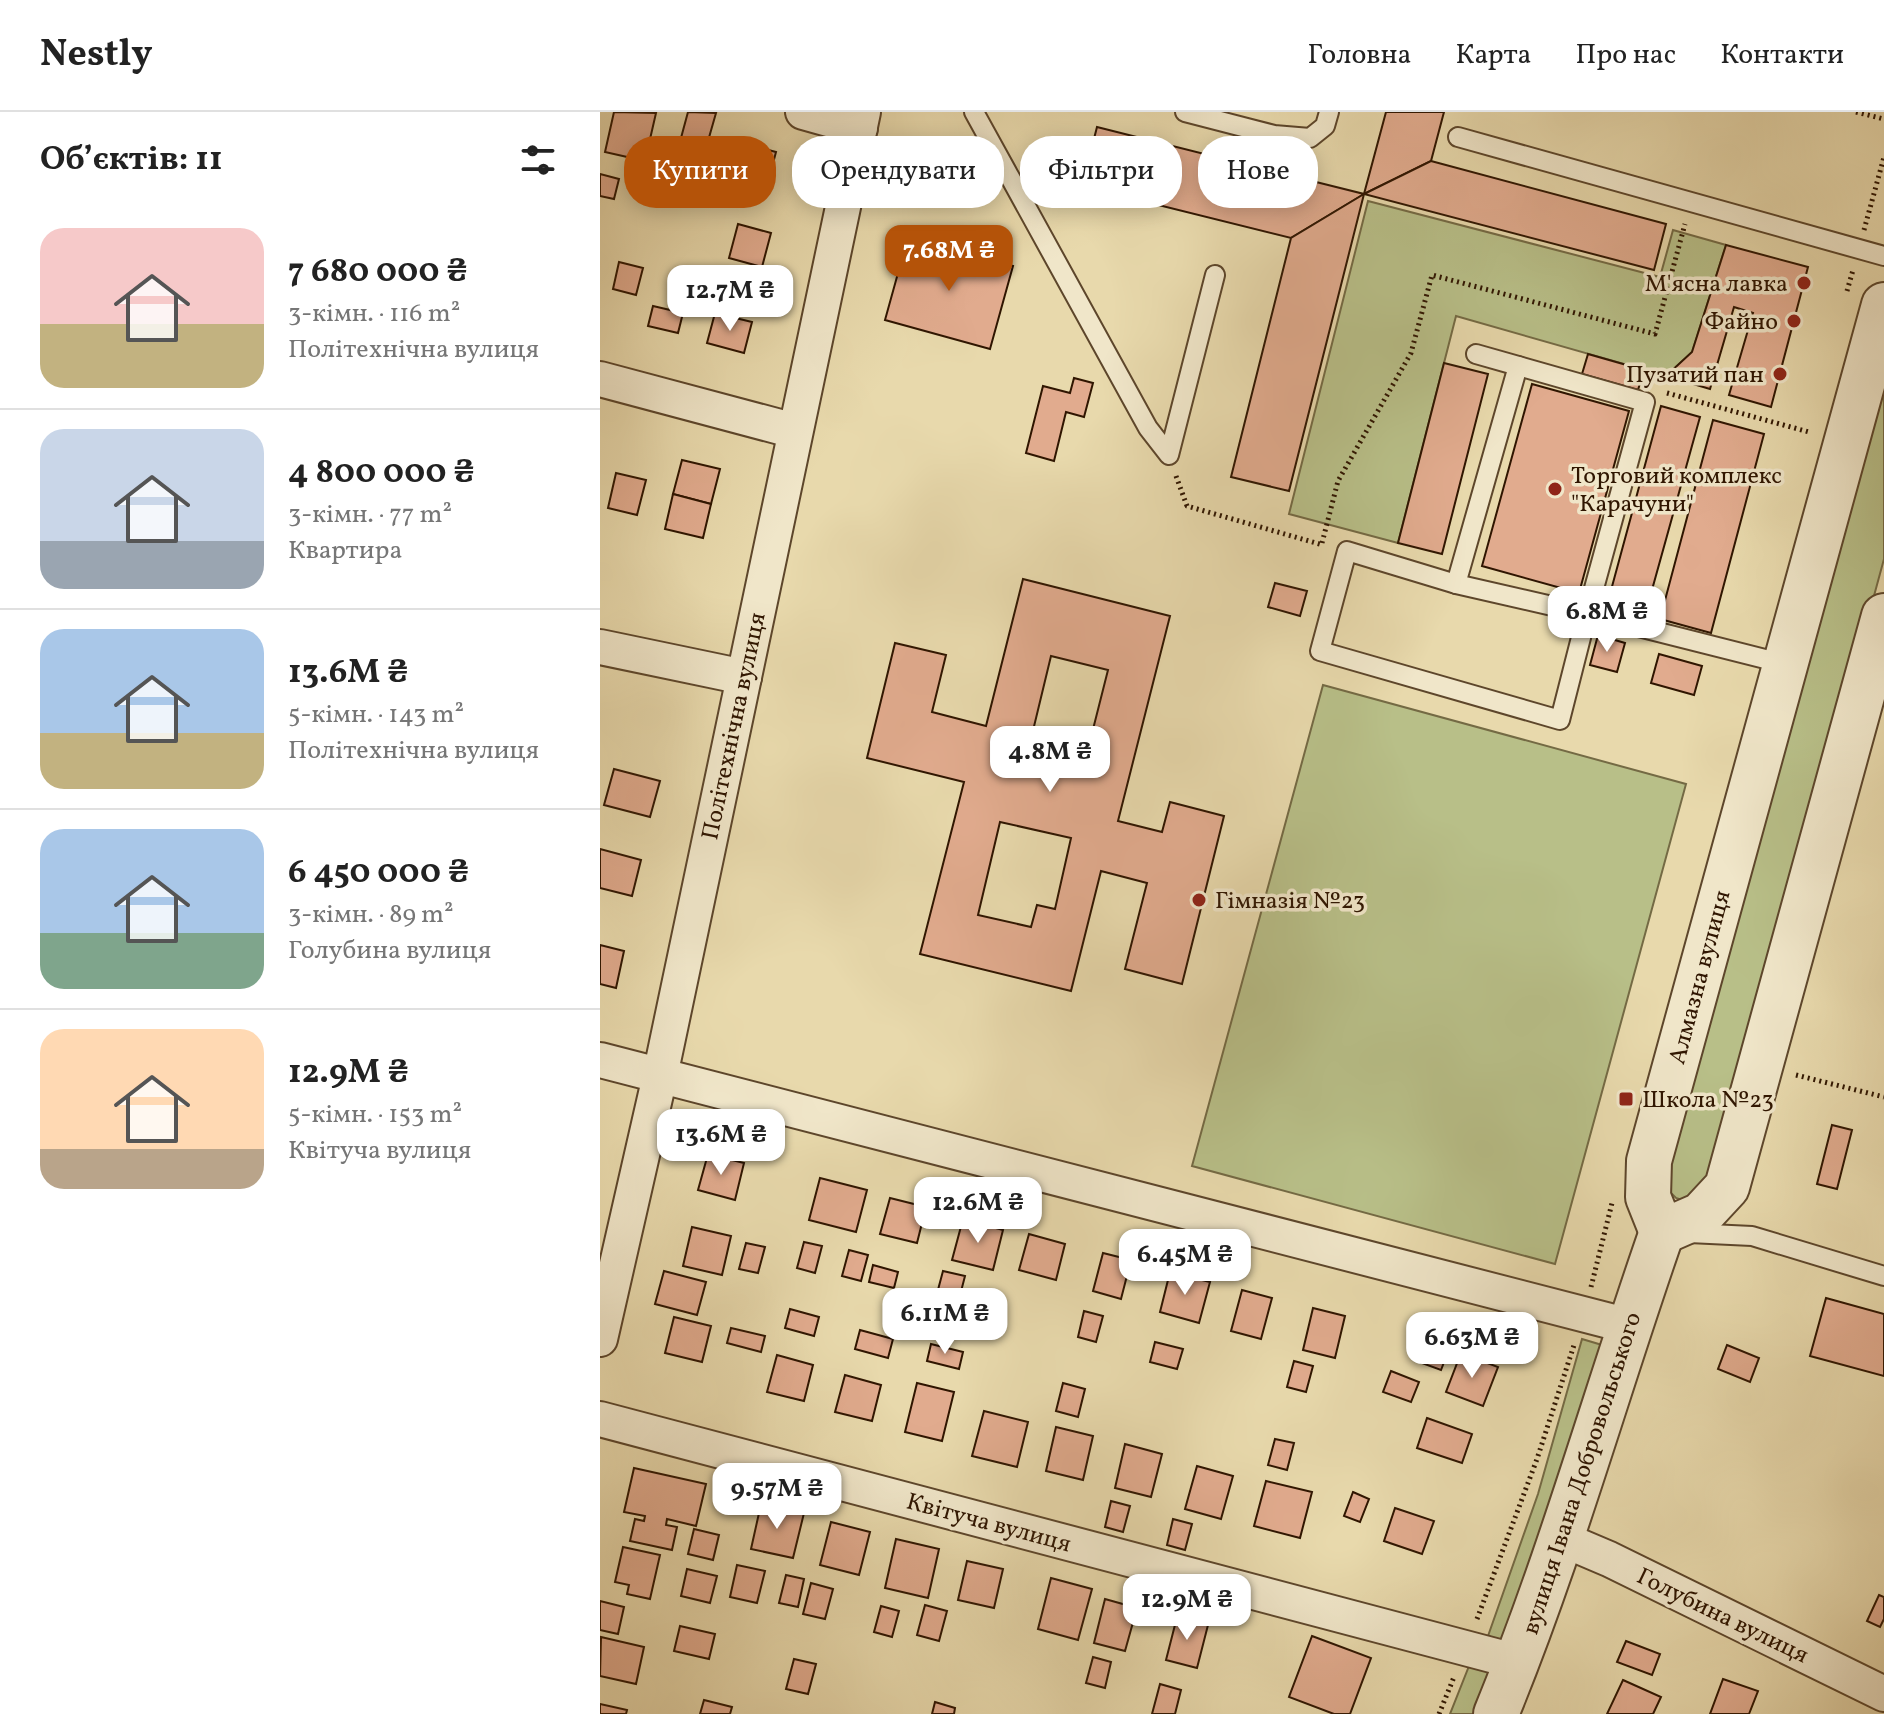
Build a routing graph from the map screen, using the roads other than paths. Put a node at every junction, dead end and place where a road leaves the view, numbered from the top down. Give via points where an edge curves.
1 (803, 112) edge
2 (974, 112) edge
3 (1185, 112) edge
4 (1329, 112) edge
5 (861, 120) edge
6 (1458, 137) dead end
7 (1884, 256) edge
8 (1215, 275) dead end
9 (1884, 305) edge
10 (1476, 354) dead end
11 (1518, 366) junction
12 (600, 379) edge
13 (795, 431) junction
14 (1456, 584) junction
15 (1587, 614) junction
16 (1884, 616) edge
17 (600, 647) edge
18 (1785, 664) junction
19 (744, 677) junction
20 (600, 1060) edge
21 (660, 1076) junction
22 (1662, 1232) junction
23 (1884, 1276) edge
24 (1629, 1326) junction
25 (600, 1339) edge
26 (600, 1419) edge
27 (1562, 1539) junction
28 (1518, 1662) junction
29 (1884, 1694) edge
30 (1496, 1714) edge

1 - 5 street
2 - 8 lane via 1148,428 1169,455
3 - 4 lane via 1274,135 1310,138 1325,126
5 - 13 street, Політехнічна вулиця
6 - 7 lane
9 - 18 street, Алмазна вулиця
10 - 11 lane
11 - 14 lane
11 - 15 lane via 1645,402
12 - 13 street
13 - 19 street, Політехнічна вулиця
14 - 15 lane
14 - 15 lane via 1347,551 1320,651 1560,720
15 - 18 lane
16 - 22 street via 1727,1187 1701,1215
17 - 19 street
18 - 22 street, Алмазна вулиця via 1649,1161 1648,1197
19 - 21 street, Політехнічна вулиця
20 - 21 street
21 - 24 street
21 - 25 street, Політехнічна вулиця
22 - 23 lane via 1752,1236
22 - 24 street, вулиця Івана Добровольського
24 - 27 street, вулиця Івана Добровольського
26 - 28 street, Квітуча вулиця
27 - 28 street, вулиця Івана Добровольського
27 - 29 street, Голубина вулиця
28 - 30 street, вулиця Івана Добровольського

